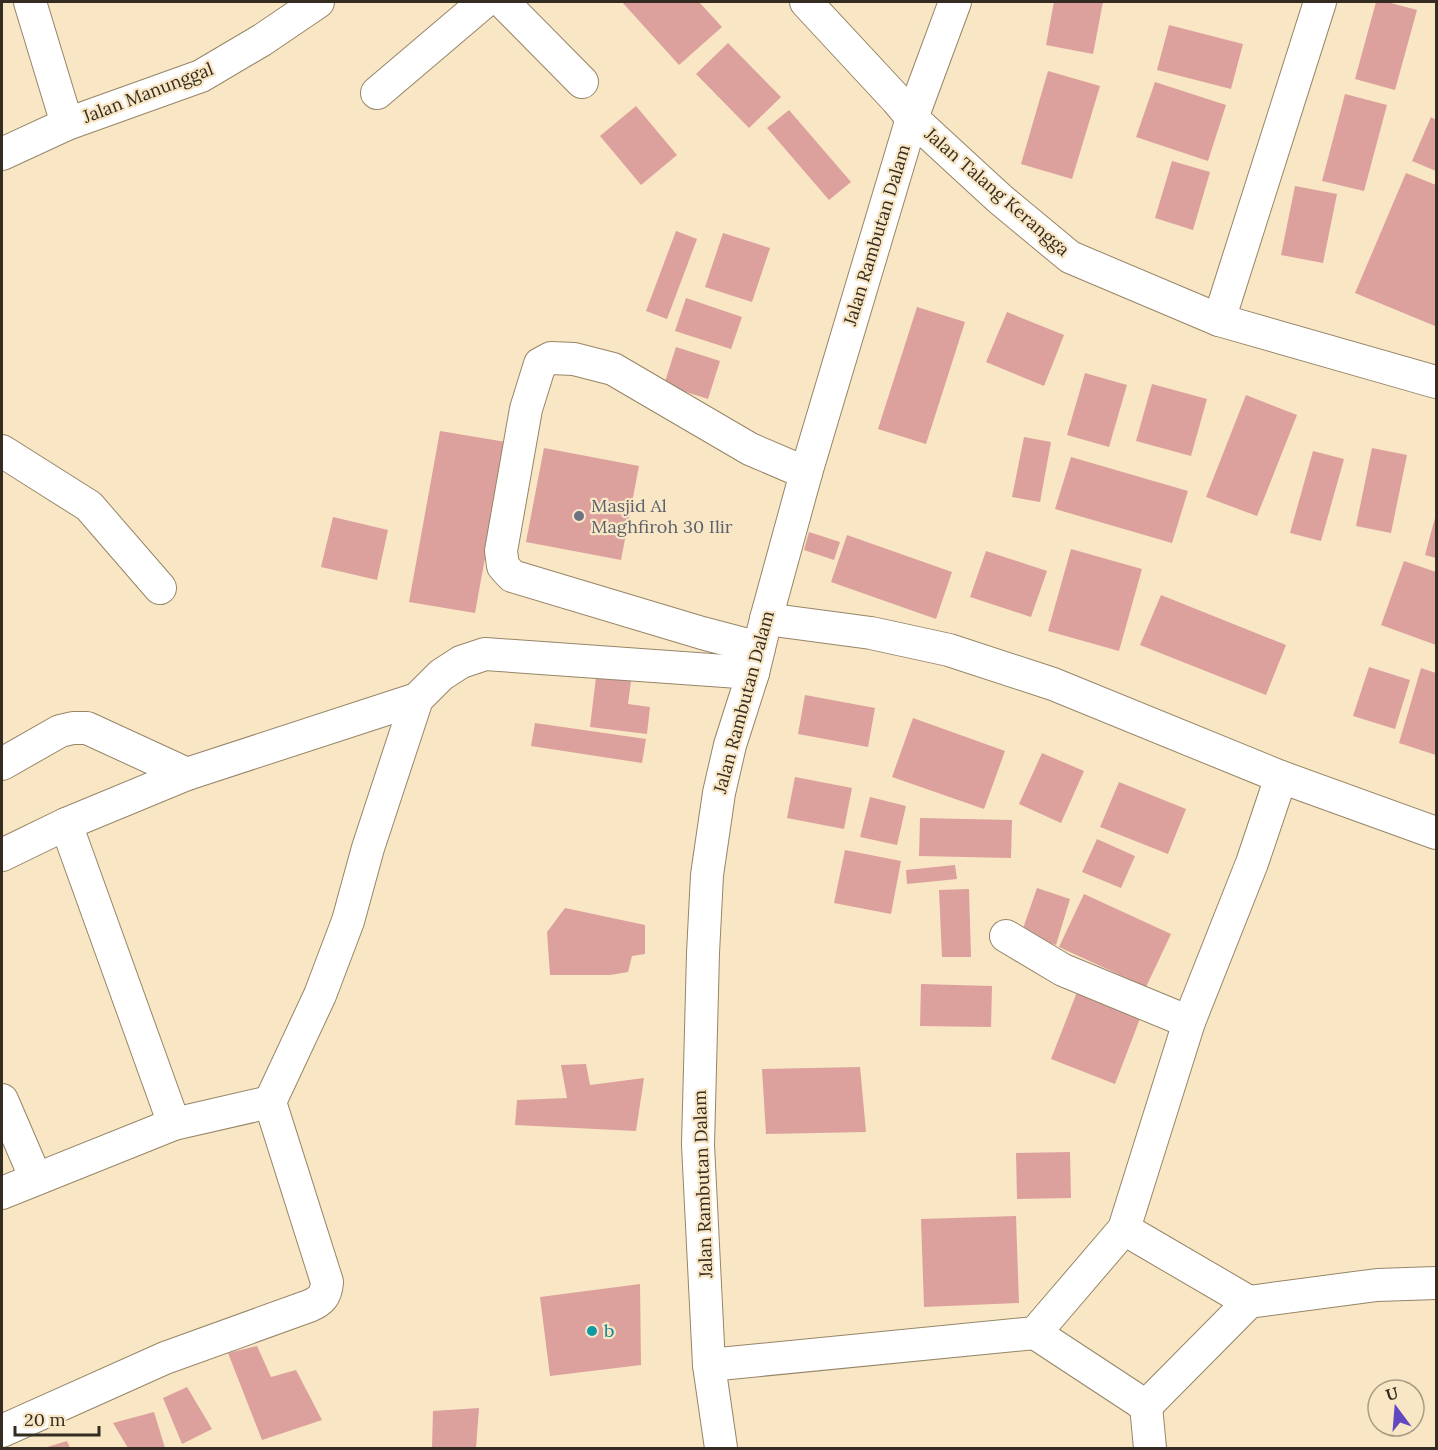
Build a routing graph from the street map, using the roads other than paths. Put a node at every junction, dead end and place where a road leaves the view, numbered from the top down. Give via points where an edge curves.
1 (30, 2) edge
2 (318, 2) edge
3 (484, 2) edge
4 (503, 2) edge
5 (806, 2) edge
6 (955, 2) edge
7 (1320, 2) edge
8 (582, 82) dead end
9 (377, 93) dead end
10 (912, 118) junction
11 (67, 124) junction
12 (2, 154) edge
13 (1219, 320) junction
14 (1437, 382) edge
15 (2, 452) edge
16 (806, 473) junction
17 (160, 588) dead end
18 (759, 647) junction
19 (417, 699) junction
20 (2, 764) edge
21 (187, 774) junction
22 (1281, 777) junction
23 (66, 824) junction
24 (1437, 833) edge
25 (2, 855) edge
26 (1006, 936) dead end
27 (1189, 1022) junction
28 (2, 1100) edge
29 (270, 1102) junction
30 (174, 1124) junction
31 (36, 1179) junction
32 (2, 1193) edge
33 (1124, 1229) junction
34 (1437, 1283) edge
35 (1249, 1302) junction
36 (1035, 1333) junction
37 (709, 1365) junction
38 (1146, 1406) junction
39 (2, 1431) edge
40 (721, 1449) edge
41 (1150, 1449) edge

1 - 11 street
2 - 11 street, Jalan Manunggal via 201,76
3 - 9 street
4 - 8 street
5 - 10 street, Jalan Talang Kerangga
6 - 10 street, Jalan Rambutan Dalam
7 - 13 street
10 - 13 street, Jalan Talang Kerangga via 1000,200 1070,257
10 - 16 street, Jalan Rambutan Dalam
11 - 12 street, Jalan Manunggal
13 - 14 street, Jalan Talang Kerangga
15 - 17 street via 89,506
16 - 18 street, Jalan Rambutan Dalam
16 - 18 street via 750,449 613,369 574,359 551,358 540,364 526,409 501,550 503,566 512,576
18 - 19 street via 485,654 461,662 441,675
18 - 22 street via 871,633 949,650 1053,684
18 - 37 street, Jalan Rambutan Dalam via 719,793 707,875 698,1145
19 - 21 street
19 - 29 street via 348,921 320,995
20 - 21 street via 60,731 87,728
21 - 23 street
22 - 24 street
22 - 27 street via 1252,863
23 - 25 street
23 - 30 street
26 - 27 street via 1063,970
27 - 33 street
28 - 31 street
29 - 30 street
29 - 39 street via 327,1282 322,1299 165,1358
30 - 31 street
31 - 32 street
33 - 35 street
33 - 36 street
34 - 35 street via 1377,1285
35 - 38 street
36 - 37 street
36 - 38 street
37 - 40 street, Jalan Rambutan Dalam
38 - 41 street

